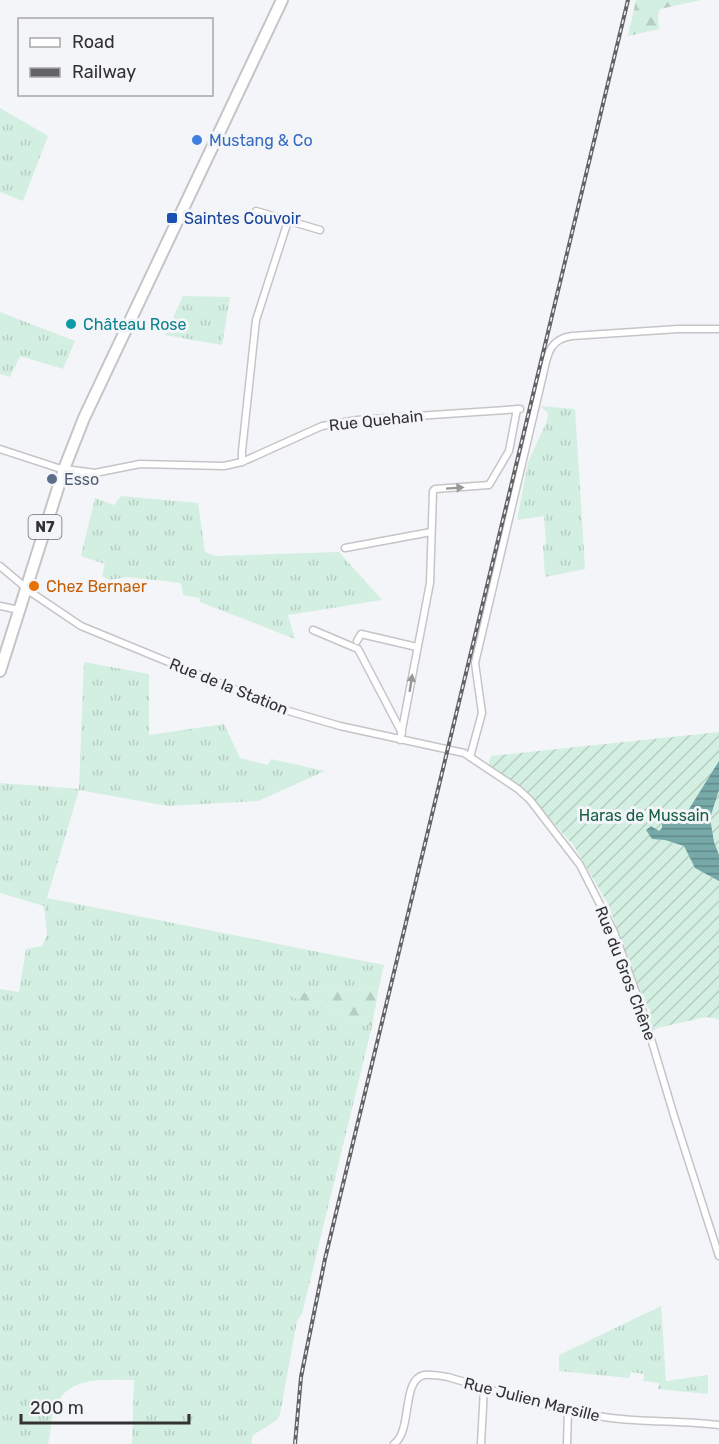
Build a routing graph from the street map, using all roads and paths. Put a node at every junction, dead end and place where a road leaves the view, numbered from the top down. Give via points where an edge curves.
1 (282, 0) edge
2 (256, 211) dead end
3 (288, 221) junction
4 (320, 230) dead end
5 (719, 329) edge
6 (0, 449) edge
7 (242, 462) junction
8 (64, 468) junction
9 (431, 532) junction
10 (345, 548) dead end
11 (0, 566) edge
12 (27, 586) junction
13 (0, 606) edge
14 (19, 610) junction
15 (313, 630) dead end
16 (357, 641) dead end
17 (417, 647) junction
18 (0, 670) edge
19 (401, 737) junction
20 (448, 750) joint
21 (470, 757) junction
22 (719, 1256) edge
23 (484, 1388) junction
24 (568, 1412) junction
25 (719, 1425) edge
26 (394, 1444) edge
27 (481, 1444) edge
28 (567, 1444) edge

1 - 8 main road, N7
2 - 3 street
3 - 4 street
3 - 7 street via 256,320
5 - 21 street via 563,337 553,344 475,663 482,712
6 - 8 street, Rue Quehain
7 - 8 street, Rue Quehain via 224,466 140,464 95,473
9 -> 7 street, Rue Quehain via 433,491 489,485 509,451 519,409 322,426
8 - 12 main road, N7
9 - 10 street
9 - 17 street via 430,583
11 - 12 street, Rue de la Station
12 - 14 main road, N7
12 - 19 street, Rue de la Station via 81,626 285,710 340,726
13 - 14 street
14 - 18 main road, N7
15 - 19 street via 358,649
16 - 17 street via 361,634
19 -> 17 street
19 - 20 street, Rue de la Station
20 - 21 street, Rue du Gros Chêne
21 - 22 street, Rue du Gros Chêne via 518,789 537,807 580,865 607,916 644,1012
23 - 24 street, Rue Julien Marsille
23 - 26 street, Rue Julien Marsille via 448,1377 422,1375 411,1388 402,1435
23 - 27 street
24 - 25 street, Rue Julien Marsille
24 - 28 street

